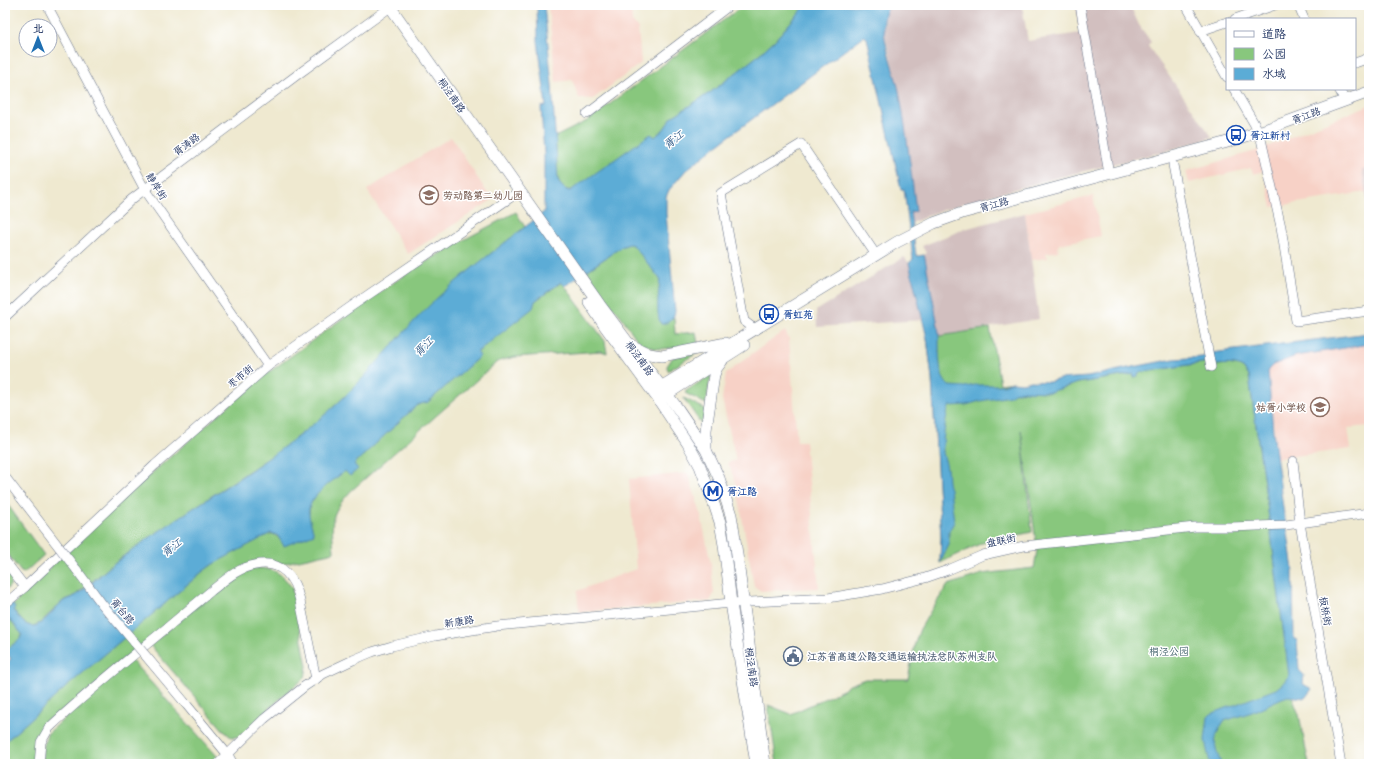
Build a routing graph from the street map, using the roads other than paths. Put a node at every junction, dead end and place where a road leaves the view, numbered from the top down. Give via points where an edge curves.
1 (48, 5) edge
2 (730, 5) edge
3 (1080, 5) edge
4 (1186, 5) edge
5 (1275, 5) edge
6 (1298, 5) edge
7 (387, 6) edge
8 (1238, 18) edge
9 (1304, 18) edge
10 (1226, 22) edge
11 (1200, 31) junction
12 (1369, 58) edge
13 (1356, 63) edge
14 (1226, 76) edge
15 (1235, 90) edge
16 (1340, 90) edge
17 (1369, 92) edge
18 (1369, 100) edge
19 (1345, 101) junction
20 (587, 114) dead end
21 (1260, 136) junction
22 (1173, 165) junction
23 (1109, 174) junction
24 (145, 190) junction
25 (514, 195) junction
26 (533, 216) junction
27 (944, 222) junction
28 (891, 249) junction
29 (876, 255) junction
30 (580, 283) junction
31 (1369, 311) edge
32 (5, 317) edge
33 (756, 330) junction
34 (738, 340) junction
35 (631, 345) junction
36 (725, 358) junction
37 (268, 366) junction
38 (1211, 367) dead end
39 (660, 393) junction
40 (706, 450) junction
41 (1293, 461) dead end
42 (5, 477) edge
43 (1369, 513) edge
44 (1300, 523) junction
45 (5, 561) edge
46 (25, 587) junction
47 (744, 603) junction
48 (5, 604) edge
49 (731, 604) junction
50 (316, 679) junction
51 (228, 755) junction
52 (40, 764) edge
53 (218, 764) edge
54 (233, 764) edge
55 (756, 764) edge
56 (765, 764) edge
57 (1341, 764) edge

1 - 24 street, 静岸街
2 - 20 street
3 - 23 street
4 - 11 street
5 - 8 street
6 - 9 street
7 - 24 street, 胥涛路
7 - 25 main road, 桐泾南路
7 - 26 main road, 桐泾南路
10 - 11 street
11 - 14 street
12 - 13 street
15 - 21 street
16 - 19 street
17 - 19 main road, 胥江路
18 - 21 main road, 胥江路
19 - 21 main road, 胥江路
21 - 22 main road, 胥江路
21 - 23 main road, 胥江路
21 - 31 street via 1281,227 1296,321
22 - 27 main road, 胥江路
22 - 38 street
23 - 27 main road, 胥江路 via 970,210
24 - 32 street, 胥涛路 via 132,199
24 - 37 street, 静岸街
25 - 26 main road, 桐泾南路
25 - 37 street, 枣市街
26 - 30 main road, 桐泾南路
27 - 28 main road, 胥江路 via 912,233
28 - 29 main road, 胥江路
28 - 36 main road, 胥江路
29 - 33 main road, 胥江路
29 - 33 street via 800,144 721,193 744,321
30 - 35 main road, 桐泾南路
30 - 39 main road, 桐泾南路 via 604,325
33 - 34 main road, 胥江路
34 - 35 main road via 665,356 651,355
34 - 39 main road, 胥江路
35 - 39 main road, 桐泾南路
36 - 39 main road, 胥江路
36 - 40 main road via 714,375 706,430
37 - 46 street, 枣市街 via 155,465
39 - 40 main road, 桐泾南路
39 - 49 main road, 桐泾南路 via 695,456 713,501 720,522
40 - 47 main road, 桐泾南路 via 719,478 731,515
41 - 44 street, 板桥街
42 - 51 street, 胥台路, bridge via 102,604
43 - 44 street, 盘联街
44 - 47 street, 盘联街 via 1195,527 1024,546 983,555 925,578 882,590 828,598
44 - 57 street, 板桥街
45 - 46 street
46 - 48 street, 枣市街
47 - 49 street, 新康路
47 - 56 main road, 桐泾南路
49 - 50 street, 新康路 via 497,626 435,636 372,652 342,664
49 - 55 main road, 桐泾南路
50 - 51 street, 新康路 via 264,719
50 - 52 street via 294,581 274,566 253,565 236,572 194,605 52,724 41,742
51 - 53 street, 新康路
51 - 54 street, 胥台路

